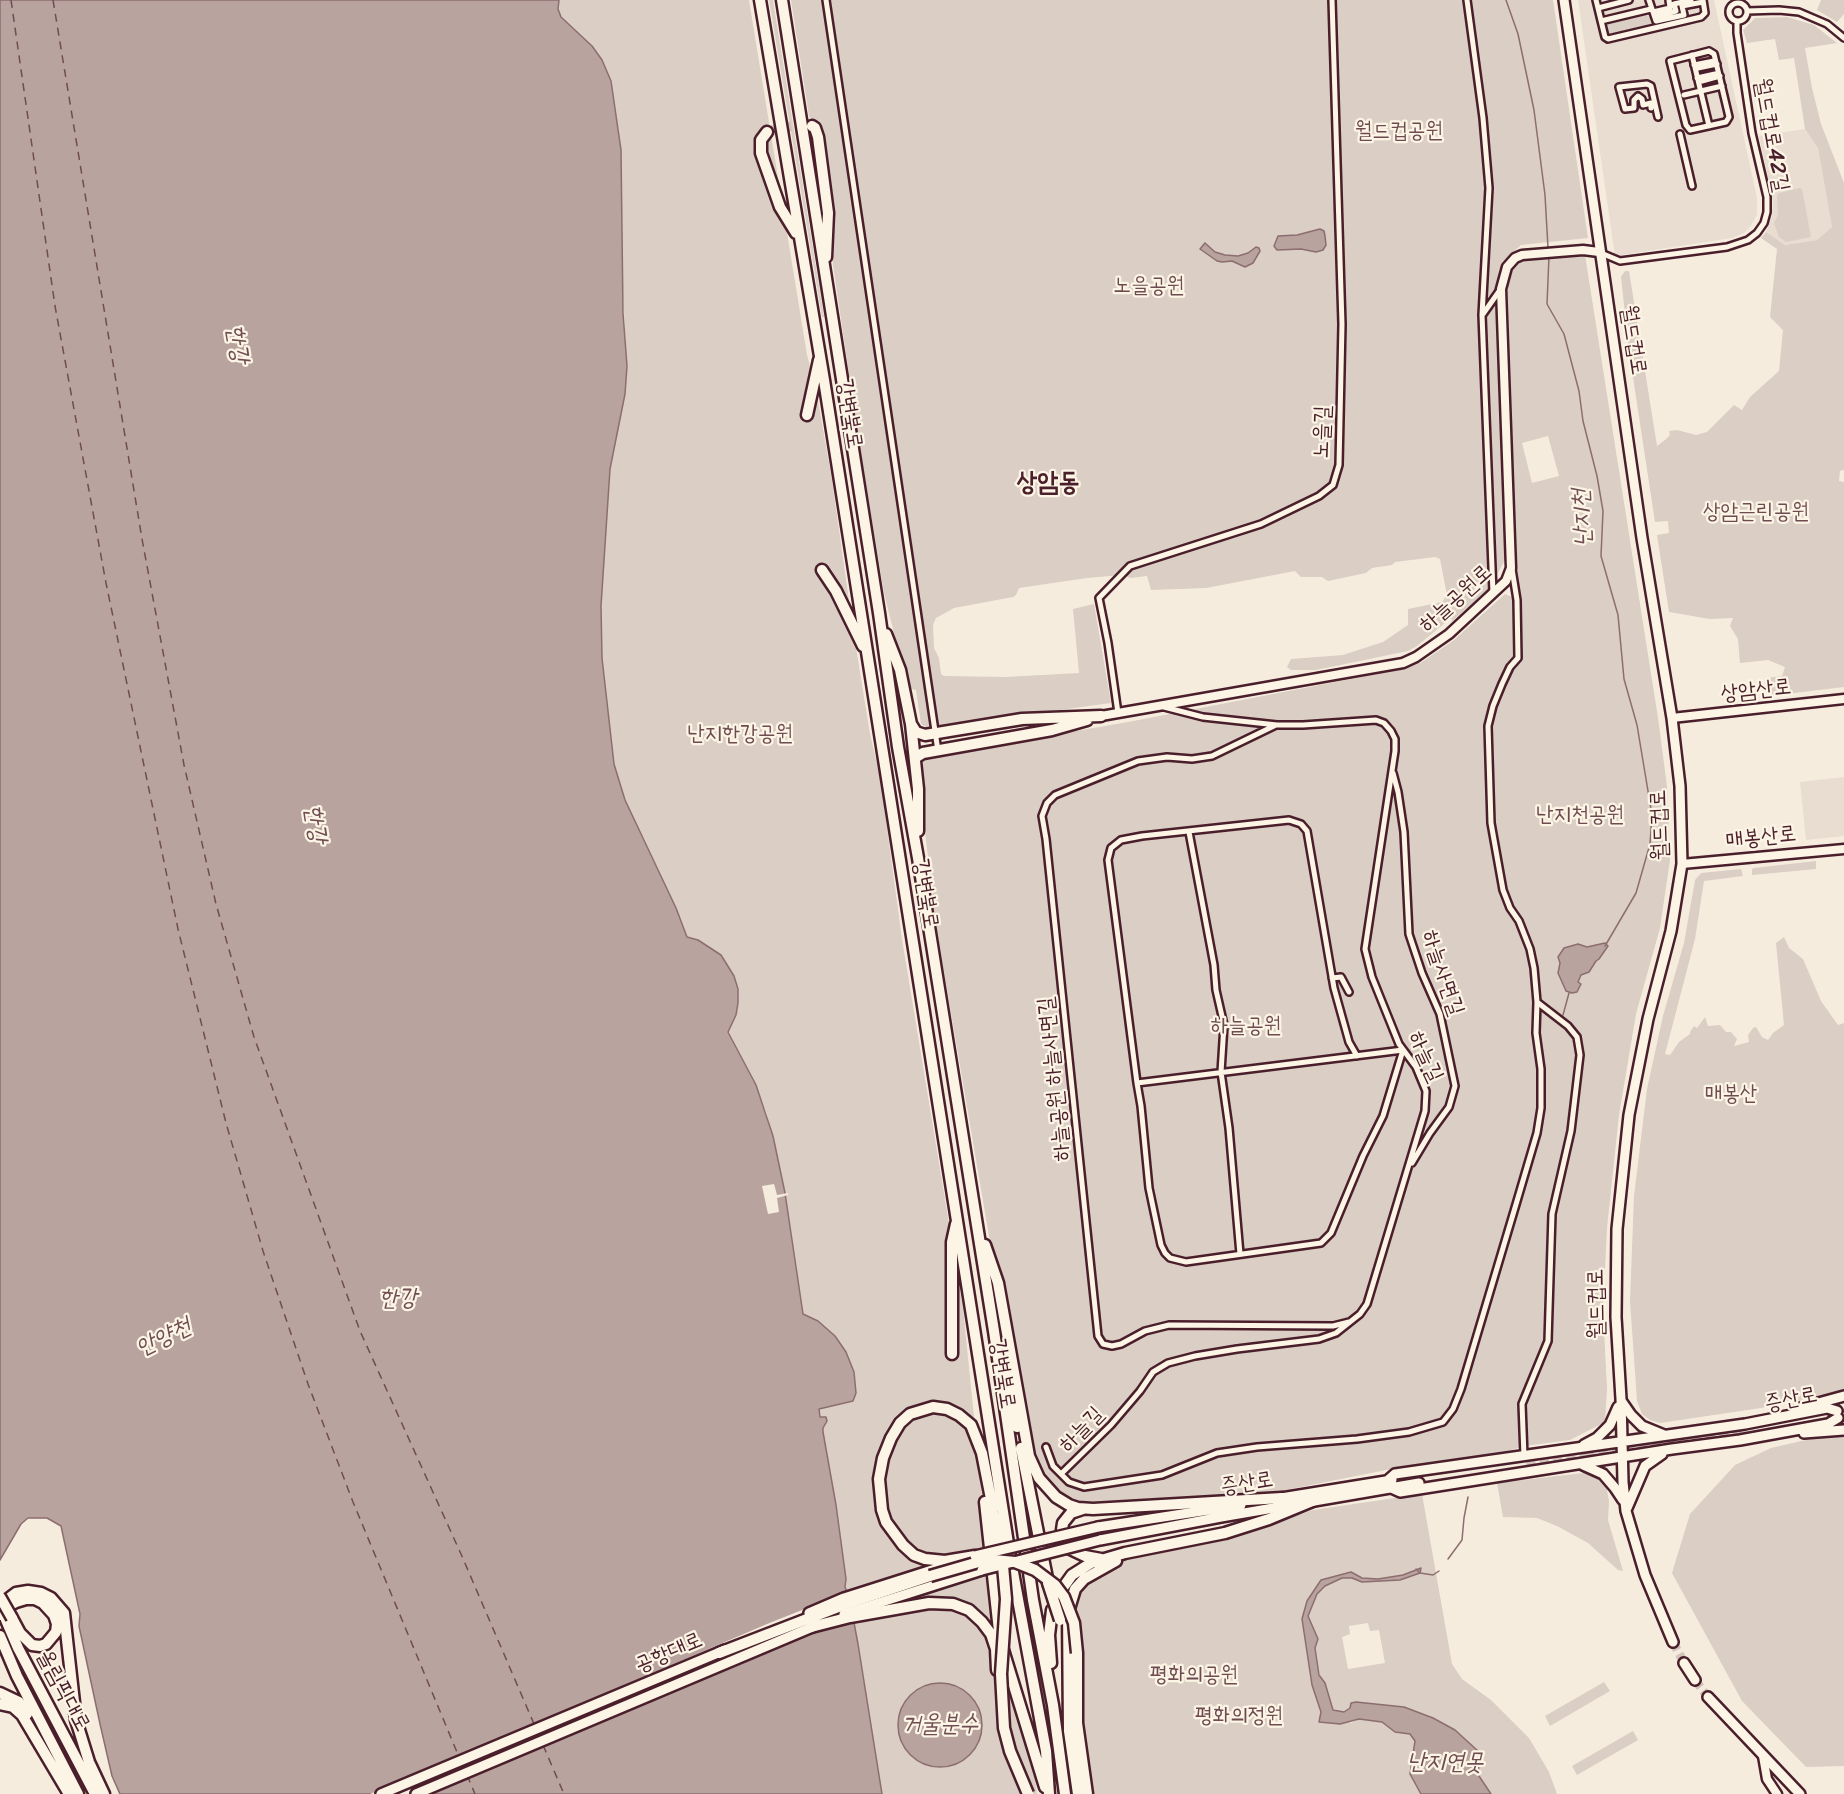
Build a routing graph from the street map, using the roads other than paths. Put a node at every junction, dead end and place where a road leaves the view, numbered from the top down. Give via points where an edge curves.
1 (760, 0) edge
2 (782, 0) edge
3 (826, 0) edge
4 (1332, 0) edge
5 (1467, 0) edge
6 (1564, 0) edge
7 (1596, 0) edge
8 (1629, 0) edge
9 (1649, 0) edge
10 (1669, 0) edge
11 (1691, 0) edge
12 (1703, 1) edge
13 (1733, 2) edge
14 (1598, 8) junction
15 (1747, 11) junction
16 (1653, 13) junction
17 (1601, 21) junction
18 (1737, 21) junction
19 (1844, 38) edge
20 (1692, 56) junction
21 (1707, 71) junction
22 (1647, 84) junction
23 (1722, 86) junction
24 (1701, 91) junction
25 (1684, 95) dead end
26 (1641, 98) junction
27 (1651, 108) dead end
28 (1658, 117) dead end
29 (812, 126) dead end
30 (1709, 126) junction
31 (767, 132) dead end
32 (1680, 134) dead end
33 (1692, 186) dead end
34 (799, 239) junction
35 (1599, 252) junction
36 (825, 281) junction
37 (1501, 289) junction
38 (1482, 315) junction
39 (820, 354) junction
40 (807, 415) dead end
41 (1512, 568) junction
42 (822, 570) dead end
43 (1493, 593) junction
44 (879, 614) junction
45 (868, 660) junction
46 (1844, 699) edge
47 (1156, 705) junction
48 (1118, 713) junction
49 (1101, 716) junction
50 (1051, 717) junction
51 (1672, 718) junction
52 (911, 724) junction
53 (1277, 725) junction
54 (1054, 730) junction
55 (935, 733) junction
56 (938, 751) junction
57 (915, 758) junction
58 (1392, 772) junction
59 (1189, 832) junction
60 (1844, 849) edge
61 (918, 858) junction
62 (1682, 864) junction
63 (1332, 978) junction
64 (1349, 992) dead end
65 (1538, 1002) junction
66 (1403, 1050) junction
67 (1357, 1056) junction
68 (1221, 1072) junction
69 (1137, 1083) junction
70 (1407, 1172) junction
71 (974, 1214) junction
72 (957, 1218) junction
73 (1240, 1254) junction
74 (1352, 1321) junction
75 (994, 1331) junction
76 (952, 1354) dead end
77 (1844, 1396) edge
78 (1621, 1400) junction
79 (1841, 1414) edge
80 (1785, 1417) junction
81 (1844, 1430) edge
82 (1747, 1431) tunnel mouth
83 (1793, 1431) junction
84 (992, 1433) junction
85 (1665, 1436) junction
86 (1621, 1441) junction
87 (1046, 1447) dead end
88 (1579, 1448) junction
89 (1672, 1449) junction
90 (1622, 1458) junction
91 (982, 1462) junction
92 (1526, 1462) junction
93 (1579, 1465) junction
94 (1061, 1474) junction
95 (1388, 1484) junction
96 (1282, 1498) junction
97 (1315, 1500) junction
98 (993, 1509) junction
99 (1093, 1509) junction
100 (1626, 1511) junction
101 (1131, 1552) junction
102 (975, 1556) junction
103 (1103, 1559) junction
104 (982, 1570) joint
105 (1057, 1596) dead end
106 (0, 1597) edge
107 (0, 1605) edge
108 (1052, 1610) dead end
109 (6, 1618) edge
110 (812, 1627) junction
111 (0, 1636) edge
112 (1673, 1642) tunnel mouth
113 (719, 1653) junction
114 (1072, 1656) junction
115 (1684, 1663) tunnel mouth
116 (1695, 1680) tunnel mouth
117 (0, 1693) edge
118 (1708, 1697) tunnel mouth
119 (0, 1704) edge
120 (1053, 1705) junction
121 (1004, 1728) junction
122 (1060, 1750) junction
123 (1763, 1756) junction
124 (1048, 1769) junction
125 (63, 1781) junction
126 (1076, 1788) edge
127 (69, 1794) edge
128 (78, 1794) edge
129 (96, 1794) edge
130 (104, 1794) edge
131 (381, 1794) edge
132 (416, 1794) edge
133 (1028, 1794) edge
134 (1048, 1794) edge
135 (1055, 1794) edge
136 (1065, 1794) edge
137 (1070, 1794) edge
138 (1087, 1794) edge
139 (1777, 1794) edge
140 (1800, 1794) edge

1 - 34 highway, 강변북로
2 - 36 highway, 강변북로
3 - 55 street
4 - 48 street, 노을길 via 1342,324 1340,465 1333,485 1319,496 1261,524 1130,566 1099,598
5 - 38 street via 1489,188
6 - 35 main road, 월드컵로
7 - 14 street
8 - 14 street
9 - 16 street
10 - 16 street via 1670,8
11 - 16 street via 1674,4 1676,11
12 - 16 street via 1682,6 1684,15 1656,21
12 - 17 street via 1705,13 1701,17 1608,39
13 - 15 street via 1742,4
13 - 18 street via 1729,14
14 - 17 street
15 - 18 street
15 - 19 street via 1799,12 1827,24
16 - 17 street
18 - 35 street, 월드컵로42길 via 1752,133 1767,196 1764,223 1748,240 1727,247 1620,261
20 - 21 street
20 - 21 street via 1712,51
20 - 30 street via 1670,61 1686,126 1691,130
21 - 23 street
21 - 24 street
22 - 26 street
22 - 26 street via 1619,87 1625,109 1633,108 1635,97
22 - 28 street via 1653,89
23 - 24 street
23 - 30 street via 1729,117 1726,122
24 - 25 street
24 - 30 street
26 - 27 street via 1643,105 1651,104
29 - 36 highway via 818,137 828,213
31 - 34 highway via 761,140 761,153 780,207
32 - 33 street
34 - 39 highway, 강변북로
35 - 37 street, 하늘공원로 via 1583,250 1515,258 1507,267
35 - 51 main road, 월드컵로
36 - 44 highway, 강변북로
37 - 38 street
37 - 41 street, 하늘공원로
38 - 43 street
39 - 40 highway
39 - 45 highway, 강변북로
41 - 43 street, 하늘공원로
41 - 65 street via 1518,658 1502,684 1488,726 1491,823 1503,890 1530,949
42 - 45 highway
43 - 47 street, 하늘공원로 via 1449,634 1403,663
44 - 52 highway via 900,670
44 - 61 highway, 강변북로
45 - 72 highway, 강변북로
46 - 51 street, 상암산로
47 - 48 street, 하늘공원로
47 - 53 street, 하늘길 via 1203,717
48 - 49 street, 하늘공원로
49 - 50 highway
49 - 54 highway
50 - 54 highway via 1056,725
50 - 55 highway
51 - 62 main road, 월드컵로 via 1680,786
52 - 55 highway via 916,732
52 - 57 highway
53 - 58 street, 하늘길 via 1376,720 1384,723 1395,739
53 - 74 street, 하늘공원 하늘사면길 via 1212,756 1138,761 1055,795 1042,816 1098,1336 1103,1344 1112,1346 1169,1325 1333,1326
54 - 56 highway
55 - 56 street
56 - 57 highway
57 - 61 highway
58 - 66 street, 하늘길 via 1365,949 1372,977
58 - 70 street, 하늘사면길 via 1404,832 1409,934 1440,1014 1455,1086 1449,1107
59 - 63 street via 1289,820 1301,824 1307,831
59 - 68 street via 1224,1025
59 - 69 street via 1121,840 1112,848 1108,860
60 - 62 street, 매봉산로
61 - 71 highway, 강변북로
62 - 78 main road, 월드컵로 via 1671,931 1629,1115 1617,1228 1616,1317
63 - 64 street via 1341,977
63 - 67 street via 1349,1042
65 - 92 street via 1577,1037 1580,1055 1571,1131 1552,1214 1548,1341 1522,1404
65 - 94 street via 1541,1108 1536,1133 1461,1389 1443,1422 1396,1435 1217,1453 1162,1475 1103,1485 1084,1487 1069,1482
66 - 67 street
66 - 70 street, 하늘길 via 1416,1067 1426,1091 1425,1111
66 - 73 street via 1383,1116 1327,1238 1312,1246
67 - 68 street
68 - 69 street
68 - 73 street
69 - 73 street via 1149,1188 1165,1253 1186,1262
70 - 74 street, 하늘길 via 1367,1304
71 - 75 highway, 강변북로
71 - 99 highway via 998,1283 1029,1456 1039,1478 1056,1497 1078,1508
72 - 76 highway via 952,1242
72 - 84 highway, 강변북로
74 - 94 street, 하늘길 via 1319,1340 1238,1349 1168,1363 1153,1372 1111,1425
75 - 114 highway, bridge via 1008,1380 1048,1583
75 - 120 highway, 강변북로 via 1033,1600
77 - 80 main road via 1800,1408
78 - 85 main road via 1636,1420
78 - 86 main road, 월드컵로
78 - 88 main road via 1610,1425
79 - 80 main road via 1827,1408
79 - 82 main road, 증산로
79 - 83 main road via 1828,1424
80 - 85 main road, 증산로
81 - 83 main road via 1807,1434
83 - 89 main road
84 - 98 highway via 988,1458
84 - 124 highway, 강변북로
85 - 86 main road, 증산로
86 - 88 main road, 증산로
86 - 90 main road, 월드컵로
87 - 94 street via 1053,1466
88 - 92 main road, 증산로
89 - 90 main road
89 - 100 main road via 1645,1466
90 - 93 main road
90 - 100 main road, 월드컵로
91 - 98 highway
91 - 102 highway via 971,1425 947,1409 933,1407 910,1414 900,1423 883,1458 879,1479 886,1522 914,1555 945,1561
91 - 134 highway via 1000,1640
92 - 95 main road, 증산로
93 - 95 main road via 1400,1492
93 - 100 main road via 1597,1470 1609,1480
95 - 96 main road, 증산로
95 - 97 main road, 증산로
96 - 99 highway
96 - 102 main road, 증산로, bridge via 1098,1527
97 - 101 highway via 1225,1533
97 - 104 main road, 증산로, bridge via 1100,1540
98 - 121 highway, bridge via 1006,1599 1001,1674
99 - 103 highway via 1077,1510 1067,1517 1061,1537 1068,1549
100 - 112 main road, 월드컵로 via 1645,1575
101 - 103 highway
101 - 114 highway via 1095,1571 1075,1589 1068,1612
102 - 113 main road, 공항대로 via 844,1598
103 - 105 highway via 1072,1575
104 - 110 main road, 공항대로
106 - 109 highway, bridge
107 - 109 highway, 올림픽대로
107 - 130 highway via 16,1593 28,1591 51,1598 64,1613 76,1720
108 - 120 highway via 1049,1635
109 - 109 highway via 8,1606 35,1599 54,1615 56,1632 46,1644 32,1645
109 - 129 highway, 올림픽대로
110 - 121 highway, bridge via 929,1604 953,1604 969,1610 991,1634 996,1649 998,1707
110 - 132 main road, 공항대로
111 - 128 highway, 올림픽대로
113 - 114 highway, bridge via 846,1604 994,1560 1025,1565 1055,1585 1071,1610 1076,1635
113 - 131 main road, 공항대로
114 - 126 highway via 1069,1731
114 - 138 highway
115 - 116 main road
117 - 125 highway via 19,1702
118 - 123 main road
119 - 125 highway via 14,1707 22,1715
120 - 122 highway, 강변북로
121 - 133 highway, bridge
122 - 126 highway, 강변북로
122 - 136 highway, 강변북로
123 - 139 street via 1767,1779
123 - 140 main road
124 - 134 highway, 강변북로
124 - 135 highway
125 - 127 highway
126 - 137 highway

